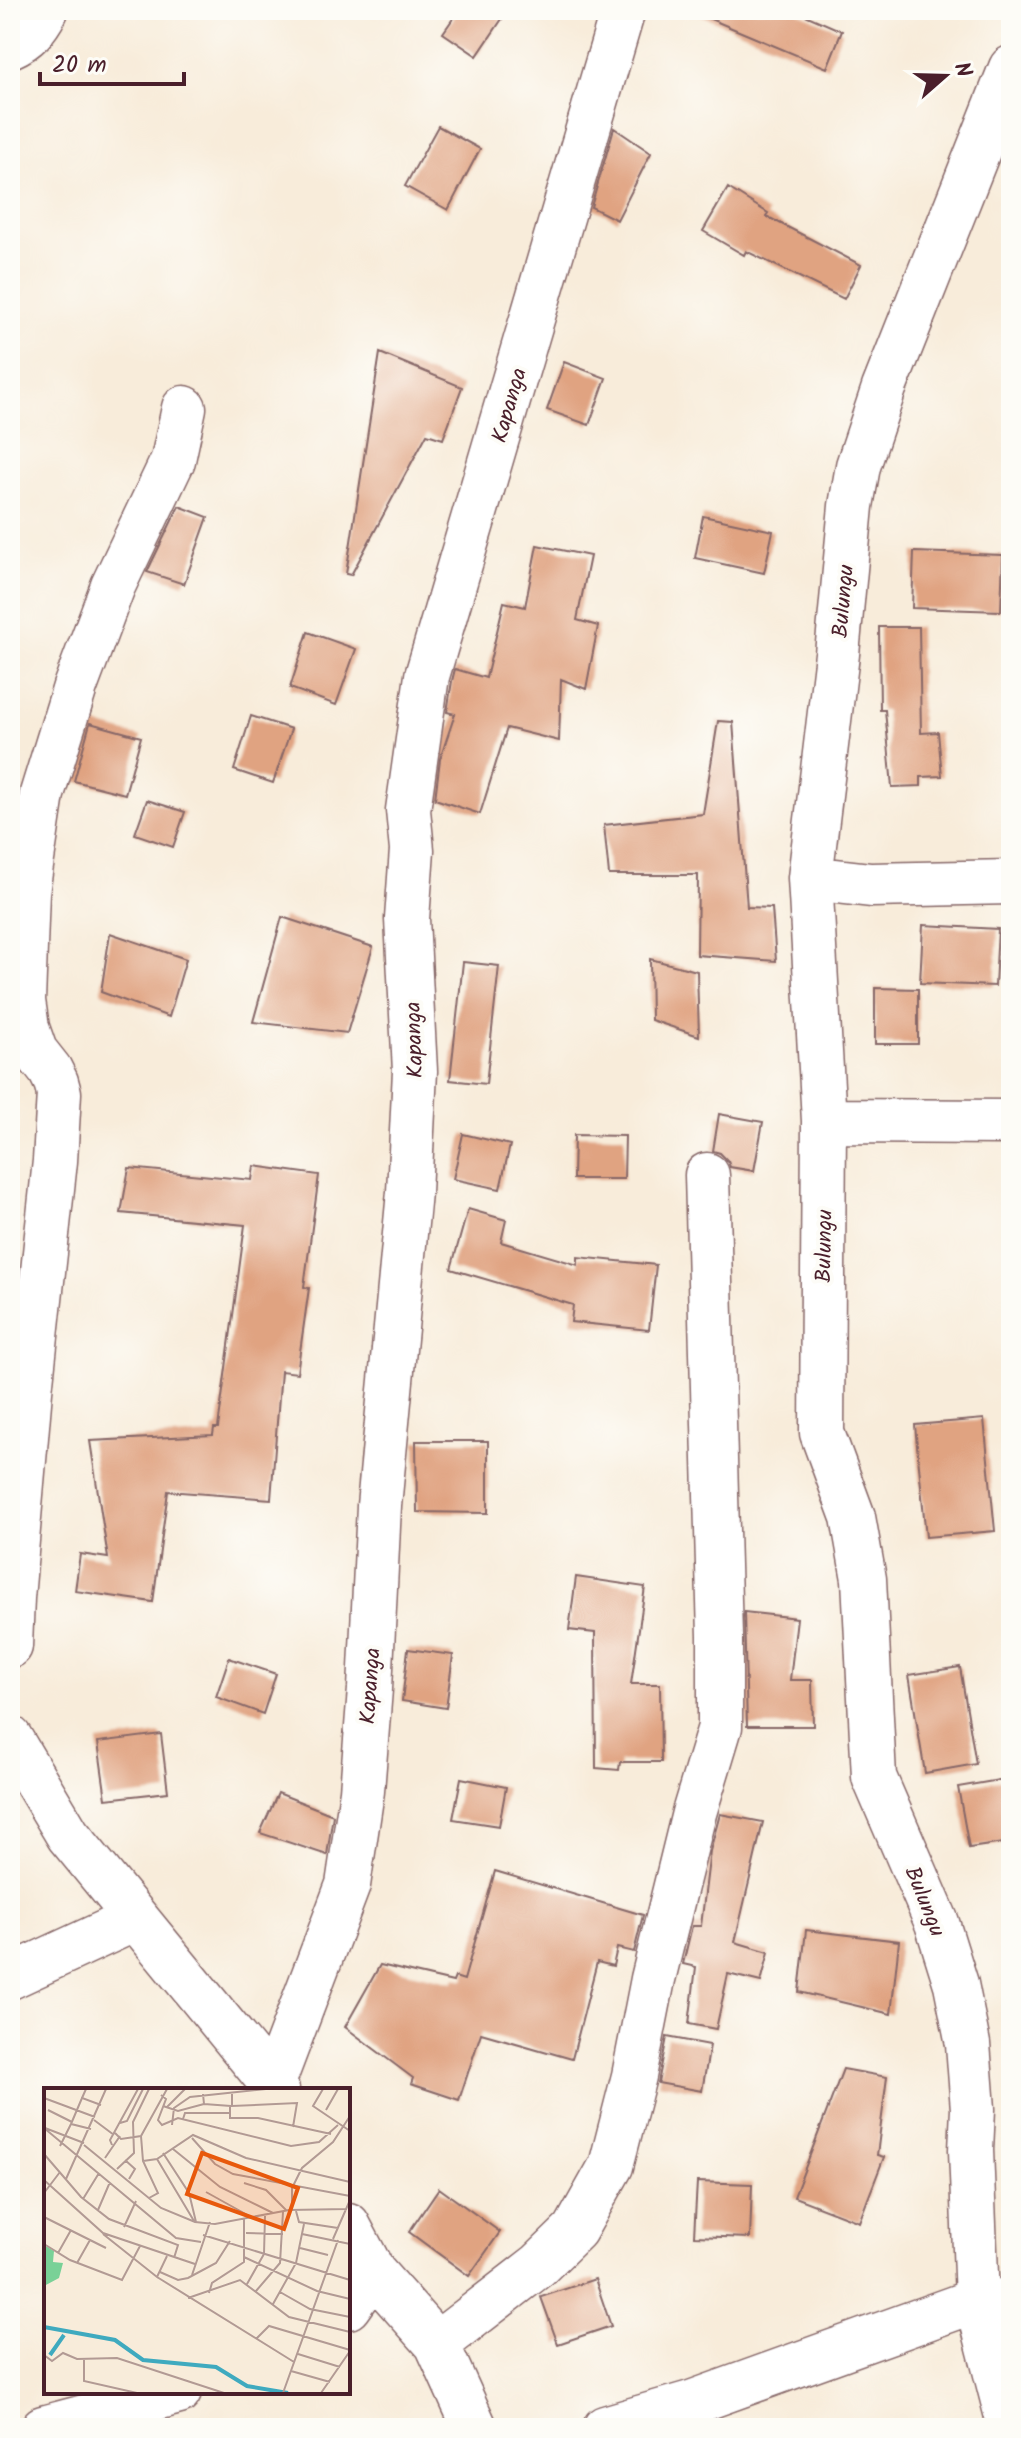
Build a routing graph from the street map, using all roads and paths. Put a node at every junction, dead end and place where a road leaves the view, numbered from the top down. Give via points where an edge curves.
1 (46, 10) edge
2 (623, 10) edge
3 (10, 46) edge
4 (1011, 68) edge
5 (184, 408) dead end
6 (810, 878) junction
7 (1011, 882) edge
8 (824, 1121) junction
9 (1011, 1122) edge
10 (707, 1175) dead end
11 (10, 1646) edge
12 (10, 1738) edge
13 (135, 1919) junction
14 (10, 1977) edge
15 (275, 2086) edge
16 (350, 2229) edge
17 (373, 2272) junction
18 (994, 2301) edge
19 (350, 2304) edge
20 (437, 2344) junction
21 (171, 2394) edge
22 (43, 2428) edge
23 (475, 2428) edge
24 (605, 2428) edge
25 (1010, 2428) edge

1 - 3 street via 24,40
2 - 15 street, Kapanga via 427,676 408,810 415,1071 409,1192 379,1506 362,1791 348,1885
4 - 6 street, Bulungu via 858,466
5 - 11 street via 173,460 113,586 75,687 42,794 27,892 27,1028 59,1093
6 - 7 street via 871,885
6 - 8 street, Bulungu
8 - 9 street
8 - 18 street, Bulungu via 822,1433 853,1517 864,1579 874,1777 937,1923 968,2044 971,2150
10 - 20 street via 720,1727 660,1949 611,2166 575,2230 539,2265
12 - 13 street via 68,1835
13 - 14 street
13 - 15 street
16 - 17 street
17 - 19 street
17 - 20 street
18 - 24 street
18 - 25 street, Bulungu
20 - 23 street
21 - 22 street

